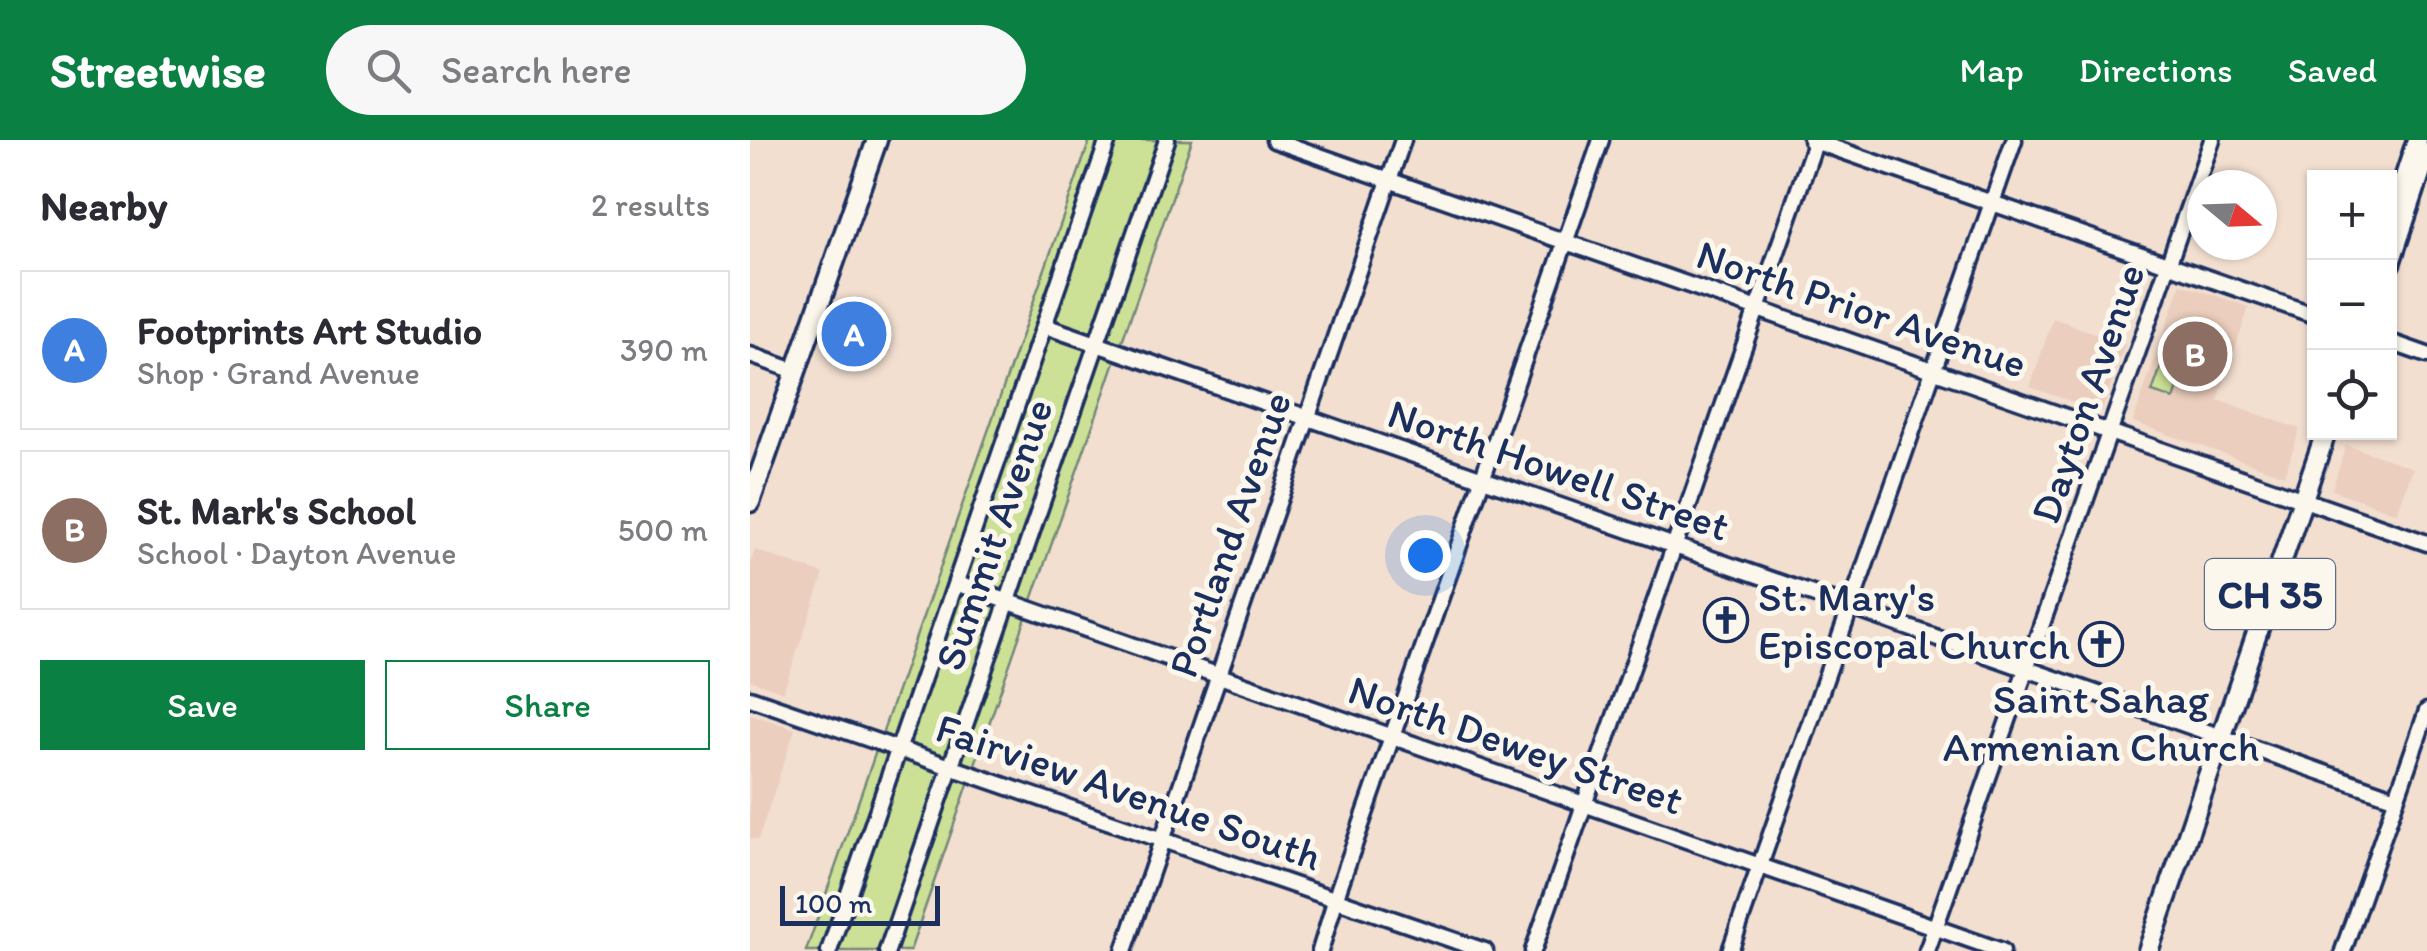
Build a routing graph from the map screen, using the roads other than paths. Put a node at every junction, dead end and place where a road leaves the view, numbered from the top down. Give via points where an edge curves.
1 (877, 140) edge
2 (1106, 140) edge
3 (1167, 140) edge
4 (1274, 140) edge
5 (1402, 140) edge
6 (1601, 140) edge
7 (1814, 140) edge
8 (2014, 140) edge
9 (2212, 140) edge
10 (2417, 140) edge
11 (2427, 154) edge
12 (1389, 180) junction
13 (2397, 201) edge
14 (1992, 202) junction
15 (1566, 243) junction
16 (2391, 260) edge
17 (2168, 264) junction
18 (1756, 308) junction
19 (2307, 314) edge
20 (1046, 326) junction
21 (1096, 344) junction
22 (2397, 344) edge
23 (750, 355) edge
24 (2427, 355) edge
25 (1933, 370) junction
26 (795, 372) junction
27 (1306, 418) junction
28 (2110, 432) junction
29 (2323, 440) edge
30 (1482, 479) junction
31 (2303, 500) junction
32 (750, 502) edge
33 (2427, 542) edge
34 (1674, 546) junction
35 (958, 584) junction
36 (1006, 601) junction
37 (1850, 608) junction
38 (2028, 671) junction
39 (1217, 676) junction
40 (750, 698) edge
41 (2425, 722) edge
42 (2221, 736) junction
43 (1391, 737) junction
44 (898, 748) junction
45 (951, 767) junction
46 (2396, 798) junction
47 (1584, 806) junction
48 (1162, 840) junction
49 (1760, 864) junction
50 (1337, 900) junction
51 (1935, 928) junction
52 (829, 951) edge
53 (887, 951) edge
54 (1124, 951) edge
55 (1320, 951) edge
56 (1484, 951) edge
57 (1533, 951) edge
58 (1730, 951) edge
59 (1927, 951) edge
60 (2002, 951) edge
61 (2148, 951) edge
62 (2343, 951) edge

1 - 26 main road
2 - 20 street, Summit Avenue
3 - 21 street, Summit Avenue
4 - 12 street, North Prior Avenue
5 - 12 street, Portland Avenue
6 - 15 street
7 - 14 street
7 - 18 street
8 - 14 street
9 - 17 street, Dayton Avenue
10 - 13 main road
11 - 16 main road
12 - 15 street, North Prior Avenue
12 - 27 street, Portland Avenue
14 - 17 street
14 - 25 street
15 - 18 street, North Prior Avenue
15 - 30 street
17 - 19 street
17 - 28 street, Dayton Avenue
18 - 25 street, North Prior Avenue
18 - 34 street
20 - 21 street, North Howell Street
20 - 35 street, Summit Avenue
21 - 27 street, North Howell Street
21 - 36 street, Summit Avenue
22 - 24 street
23 - 26 street
25 - 28 street, North Prior Avenue
25 - 37 street
26 - 32 main road
27 - 30 street, North Howell Street
27 - 39 street, Portland Avenue
28 - 31 street, North Prior Avenue
28 - 38 street, Dayton Avenue
29 - 31 main road, CH 35
30 - 34 street, North Howell Street
30 - 43 street
31 - 33 street, North Prior Avenue
31 - 42 main road, CH 35
34 - 37 street, North Howell Street
34 - 47 street
35 - 36 street, North Dewey Street
35 - 44 street, Summit Avenue
36 - 39 street, North Dewey Street
36 - 45 street, Summit Avenue
37 - 38 street, North Howell Street
37 - 49 street
38 - 42 street, North Howell Street
38 - 51 street, Dayton Avenue
39 - 43 street, North Dewey Street
39 - 48 street, Portland Avenue
40 - 44 street, Fairview Avenue South
41 - 46 street
42 - 46 street, North Howell Street
42 - 61 main road, CH 35
43 - 47 street, North Dewey Street
43 - 50 street
44 - 45 street, Fairview Avenue South
44 - 52 street, Summit Avenue
45 - 48 street, Fairview Avenue South
45 - 53 street, Summit Avenue
46 - 62 street
47 - 49 street, North Dewey Street
47 - 57 street
48 - 50 street, Fairview Avenue South
48 - 54 street, Portland Avenue
49 - 51 street, North Dewey Street
49 - 58 street
50 - 55 street
50 - 56 street, Fairview Avenue South
51 - 59 street, Dayton Avenue
51 - 60 street, North Dewey Street

